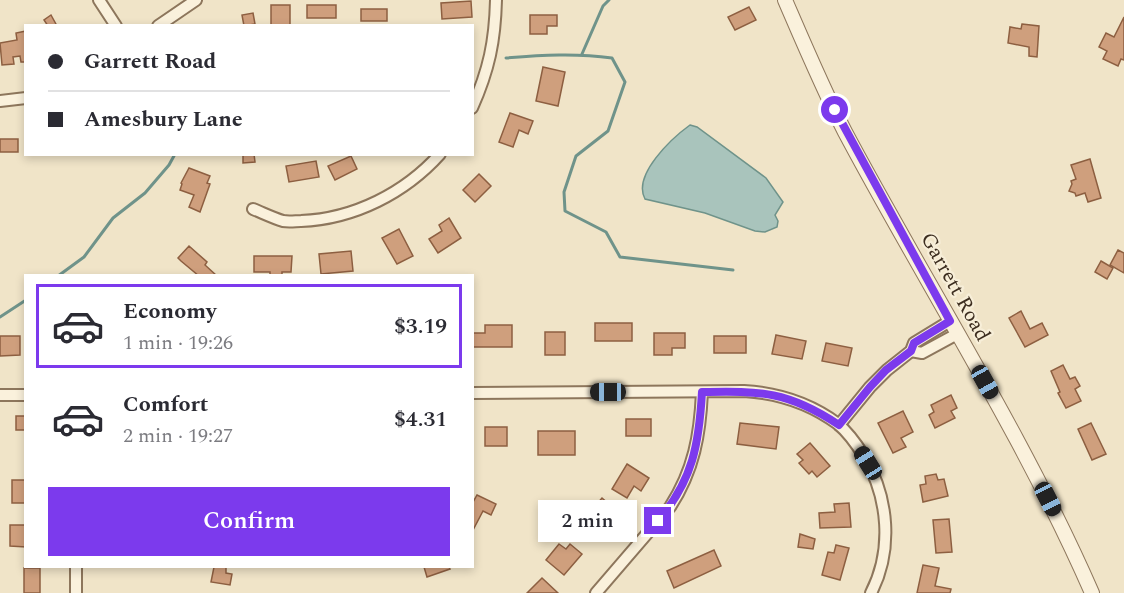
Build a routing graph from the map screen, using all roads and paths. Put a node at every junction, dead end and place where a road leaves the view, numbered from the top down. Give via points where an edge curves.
1 (99, 0) edge
2 (196, 0) edge
3 (496, 0) edge
4 (785, 0) edge
5 (115, 24) edge
6 (161, 24) edge
7 (24, 98) edge
8 (0, 101) edge
9 (474, 103) edge
10 (438, 156) edge
11 (253, 209) dead end
12 (950, 321) junction
13 (957, 334) junction
14 (911, 351) junction
15 (702, 392) junction
16 (474, 393) edge
17 (0, 395) edge
18 (24, 395) edge
19 (839, 425) junction
20 (76, 568) edge
21 (76, 593) edge
22 (596, 593) edge
23 (871, 593) edge
24 (1092, 593) edge

1 - 5 street
2 - 6 street
3 - 9 street via 490,62
4 - 12 street, Garrett Road via 844,130
7 - 8 street
10 - 11 street via 402,188 353,211 321,219 284,221
12 - 13 street, Garrett Road
12 - 14 street via 914,343
13 - 14 street via 922,353
13 - 24 street, Garrett Road via 1042,487
14 - 19 street via 886,370
15 - 16 street
15 - 19 street via 761,392 780,396
15 - 22 street via 695,451 680,492
17 - 18 street
19 - 23 street via 868,463 884,509 884,555
20 - 21 street

